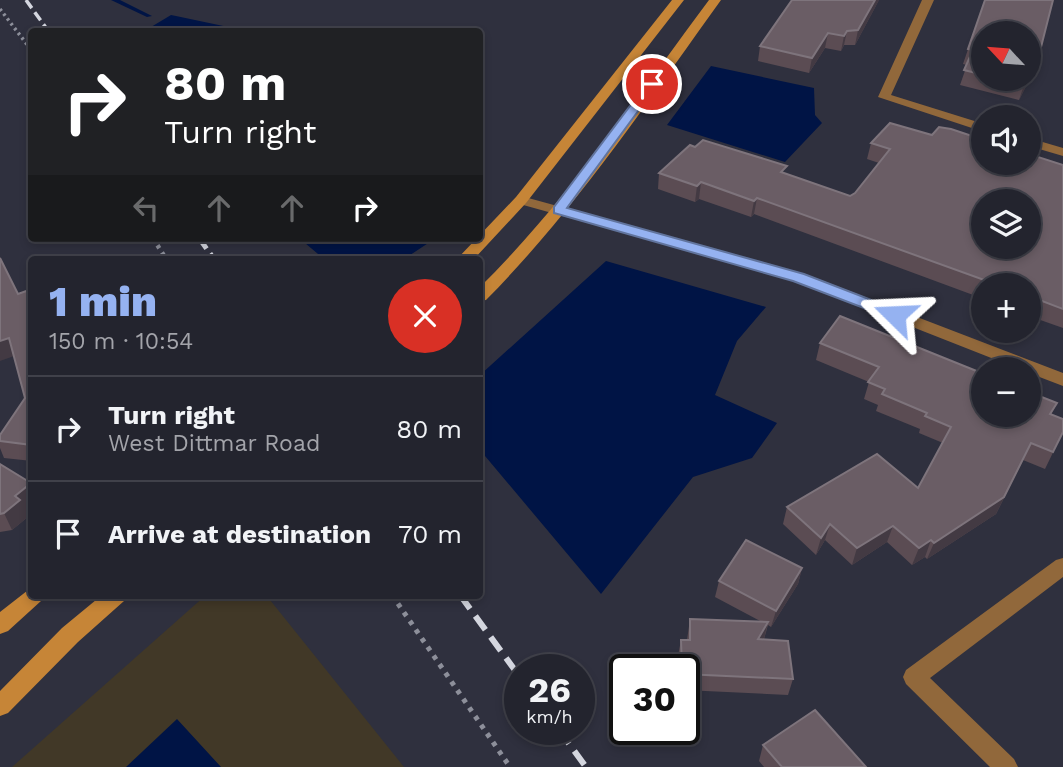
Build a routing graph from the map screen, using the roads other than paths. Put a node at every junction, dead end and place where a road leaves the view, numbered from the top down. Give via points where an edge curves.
1 (678, 0) edge
2 (715, 0) edge
3 (928, 0) edge
4 (971, 124) edge
5 (1041, 146) edge
6 (1063, 152) edge
7 (522, 200) junction
8 (559, 210) junction
9 (483, 240) edge
10 (481, 242) edge
11 (468, 256) edge
12 (483, 293) edge
13 (1063, 380) edge
14 (1063, 566) edge
15 (29, 599) edge
16 (112, 599) edge
17 (0, 625) edge
18 (0, 706) edge
19 (1006, 767) edge

1 - 7 street
2 - 8 street
3 - 4 street via 884,97
5 - 6 street
7 - 8 street
7 - 9 street
8 - 12 street
8 - 13 street via 799,277
10 - 11 street
14 - 19 street via 914,677
15 - 17 street
16 - 18 street

